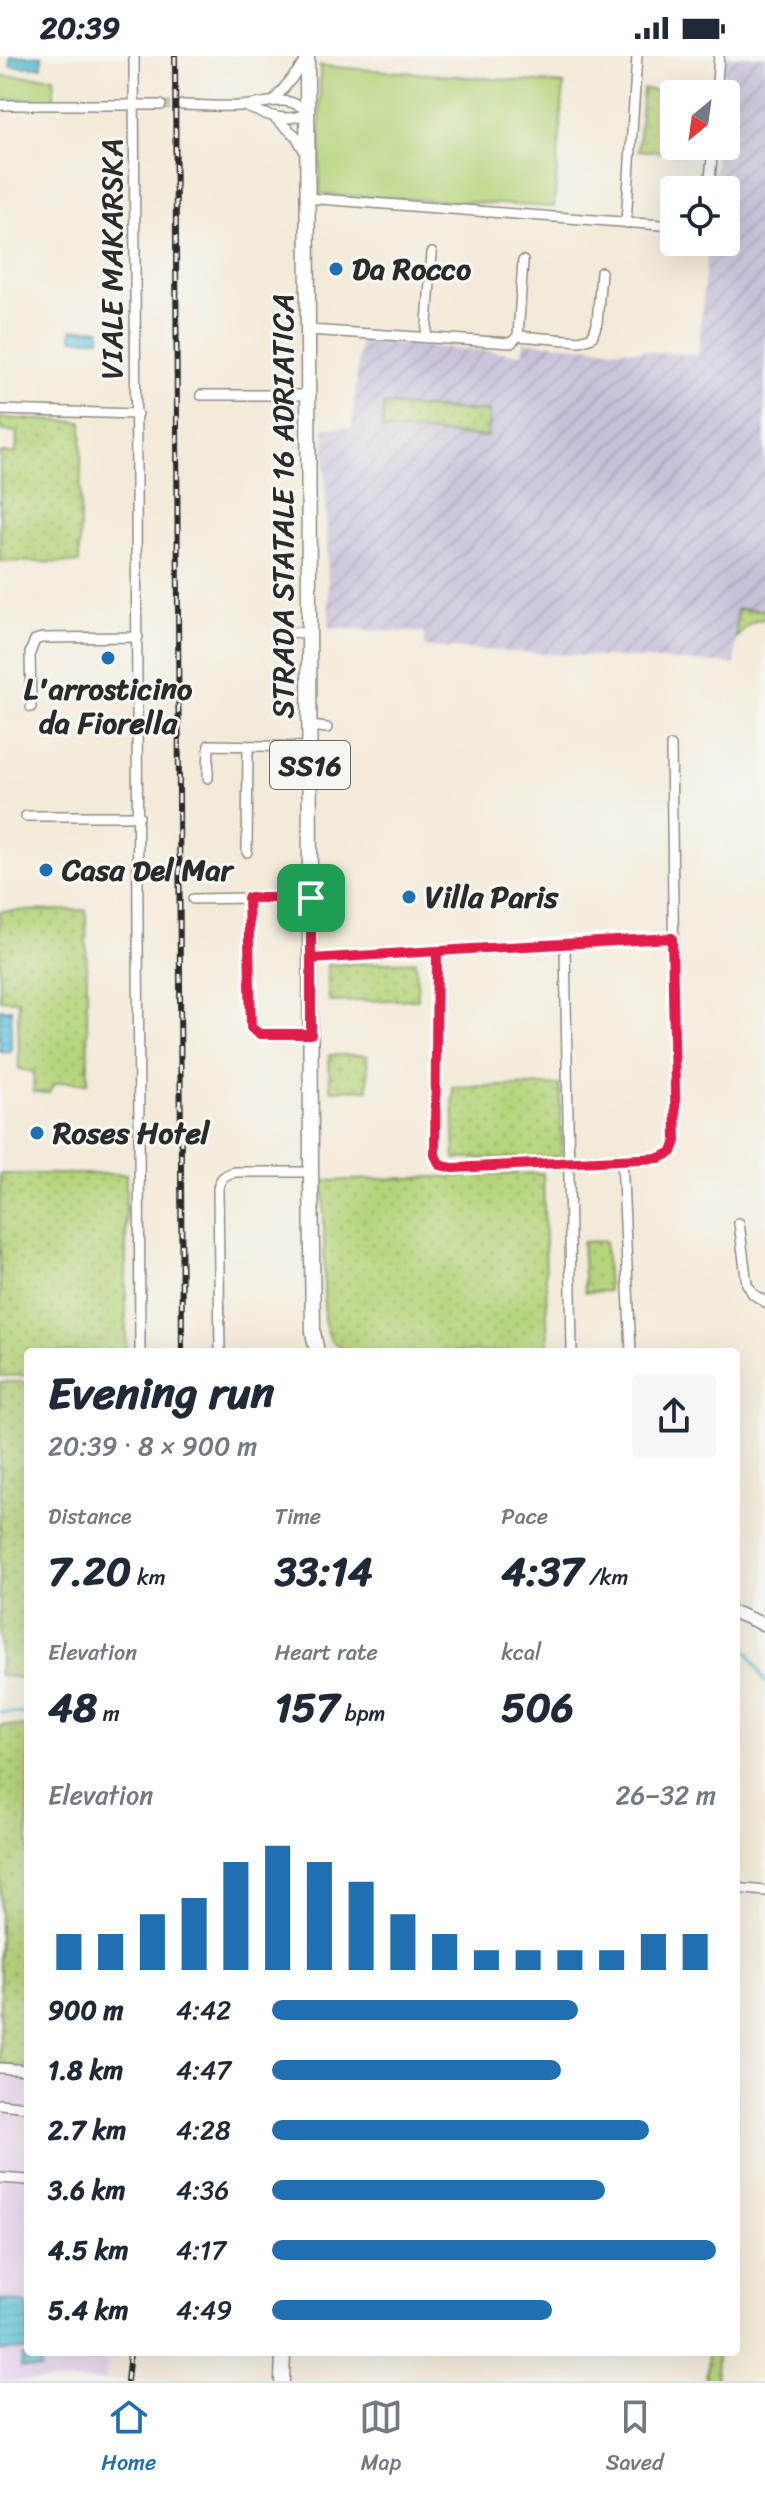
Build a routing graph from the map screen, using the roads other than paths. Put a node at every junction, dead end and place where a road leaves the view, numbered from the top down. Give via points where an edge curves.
1 (134, 56) edge
2 (637, 56) edge
3 (719, 56) edge
4 (307, 58) edge
5 (717, 80) edge
6 (275, 99) junction
7 (135, 104) junction
8 (0, 105) edge
9 (161, 105) tunnel mouth
10 (182, 105) tunnel mouth
11 (244, 106) junction
12 (308, 112) junction
13 (273, 117) junction
14 (308, 157) junction
15 (306, 198) junction
16 (626, 223) junction
17 (660, 225) edge
18 (432, 253) dead end
19 (523, 261) dead end
20 (601, 272) dead end
21 (308, 330) junction
22 (426, 338) junction
23 (516, 338) junction
24 (201, 395) dead end
25 (308, 395) junction
26 (0, 410) edge
27 (137, 414) junction
28 (282, 632) dead end
29 (311, 633) junction
30 (138, 637) junction
31 (31, 707) dead end
32 (310, 726) junction
33 (327, 728) dead end
34 (248, 746) junction
35 (671, 746) dead end
36 (310, 747) junction
37 (208, 778) dead end
38 (26, 816) dead end
39 (139, 816) junction
40 (247, 852) dead end
41 (248, 898) junction
42 (311, 898) junction
43 (193, 899) dead end
44 (672, 938) junction
45 (565, 944) junction
46 (437, 951) junction
47 (311, 959) junction
48 (311, 1034) junction
49 (622, 1159) junction
50 (568, 1162) junction
51 (311, 1172) junction
52 (739, 1223) dead end
53 (765, 1302) edge
54 (313, 1332) junction
55 (140, 1348) edge
56 (220, 1348) edge
57 (316, 1348) edge
58 (324, 1348) edge
59 (572, 1348) edge
60 (631, 1348) edge
61 (740, 1614) edge
62 (762, 1620) edge
63 (740, 1888) edge
64 (765, 1891) edge
65 (0, 2068) edge
66 (24, 2070) edge
67 (0, 2104) edge
68 (24, 2107) edge
69 (0, 2178) edge
70 (24, 2180) edge
71 (283, 2356) edge
72 (282, 2381) edge

1 - 7 street, VIALE MAKARSKA
2 - 16 street
3 - 5 street
4 - 6 street
4 - 12 main road, SS16
6 - 11 street
6 - 12 street
7 - 8 street
7 - 9 street
7 - 27 street, VIALE MAKARSKA
10 - 11 street
11 - 13 street
12 - 13 street
12 - 14 main road, STRADA STATALE 16 ADRIATICA / SS16
13 - 14 street via 301,141
14 - 15 main road, STRADA STATALE 16 ADRIATICA / SS16
15 - 16 street
15 - 21 main road, STRADA STATALE 16 ADRIATICA / SS16
16 - 17 street
18 - 22 street
19 - 23 street
20 - 23 street via 592,337
21 - 22 street
21 - 25 main road, STRADA STATALE 16 ADRIATICA / SS16
22 - 23 street via 511,343
24 - 25 street
25 - 29 main road, STRADA STATALE 16 ADRIATICA / SS16
26 - 27 street, VIALE MAKARSKA
27 - 30 street, VIALE MAKARSKA
28 - 29 street
29 - 32 main road, STRADA STATALE 16 ADRIATICA / SS16
30 - 31 street via 35,640 30,650
30 - 39 street, VIALE MAKARSKA
32 - 33 street
32 - 36 main road, STRADA STATALE 16 ADRIATICA / SS16
34 - 36 street
34 - 37 street via 209,745
34 - 40 street
35 - 44 street
36 - 42 main road, STRADA STATALE 16 ADRIATICA / SS16
38 - 39 street
39 - 55 street, VIALE MAKARSKA
41 - 42 street
41 - 43 street
41 - 48 street via 251,1028 260,1034
42 - 47 main road, STRADA STATALE 16 ADRIATICA / SS16
44 - 45 street
44 - 49 street via 675,1147 663,1157
45 - 46 street
45 - 50 street
46 - 47 street
46 - 50 street via 438,1163 453,1168
47 - 48 main road, STRADA STATALE 16 ADRIATICA / SS16
48 - 51 main road, STRADA STATALE 16 ADRIATICA / SS16
49 - 50 street
49 - 60 street
50 - 59 street
51 - 54 main road, STRADA STATALE 16 ADRIATICA / SS16
51 - 56 street via 235,1172 220,1180
52 - 53 street via 747,1284
54 - 57 main road, STRADA STATALE 16 ADRIATICA / SS16
54 - 58 main road
61 - 62 street
63 - 64 street
65 - 66 street
67 - 68 street
69 - 70 street
71 - 72 main road

